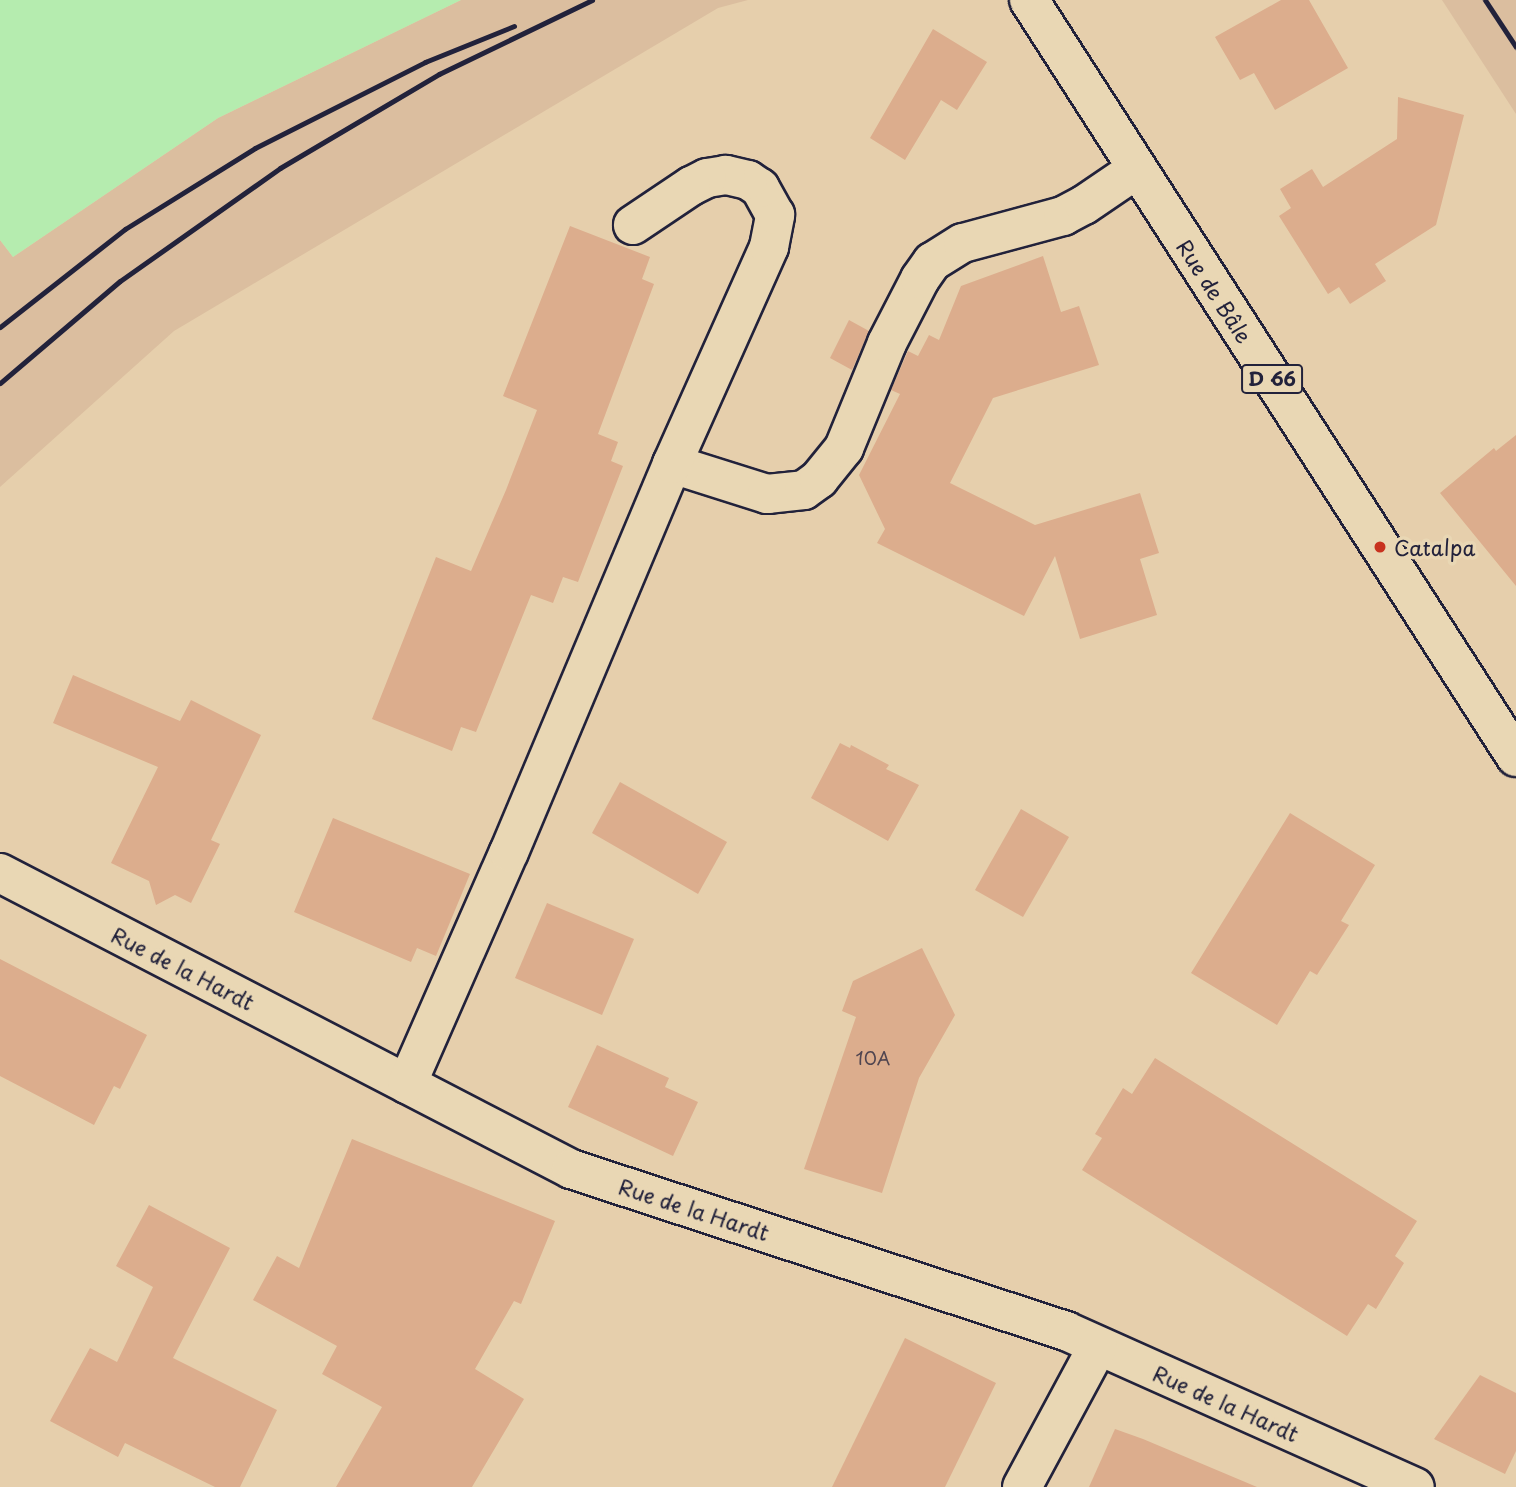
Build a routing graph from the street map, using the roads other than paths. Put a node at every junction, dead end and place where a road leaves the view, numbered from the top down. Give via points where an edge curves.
1 (1029, 0) edge
2 (1137, 169) junction
3 (633, 225) dead end
4 (672, 464) junction
5 (1516, 757) edge
6 (0, 873) edge
7 (407, 1084) junction
8 (1098, 1346) junction
9 (1022, 1487) edge
10 (1415, 1487) edge

1 - 2 street, Rue de Bâle / D 66
2 - 4 street via 1063,216 963,243 932,262 887,342 844,448 819,480 804,490 767,494
2 - 5 street, Rue de Bâle / D 66
3 - 4 street via 691,187 726,175 760,188 775,215 769,247
4 - 7 street
6 - 7 street, Rue de la Hardt
7 - 8 street, Rue de la Hardt via 571,1169 1066,1331
8 - 9 street
8 - 10 street, Rue de la Hardt

